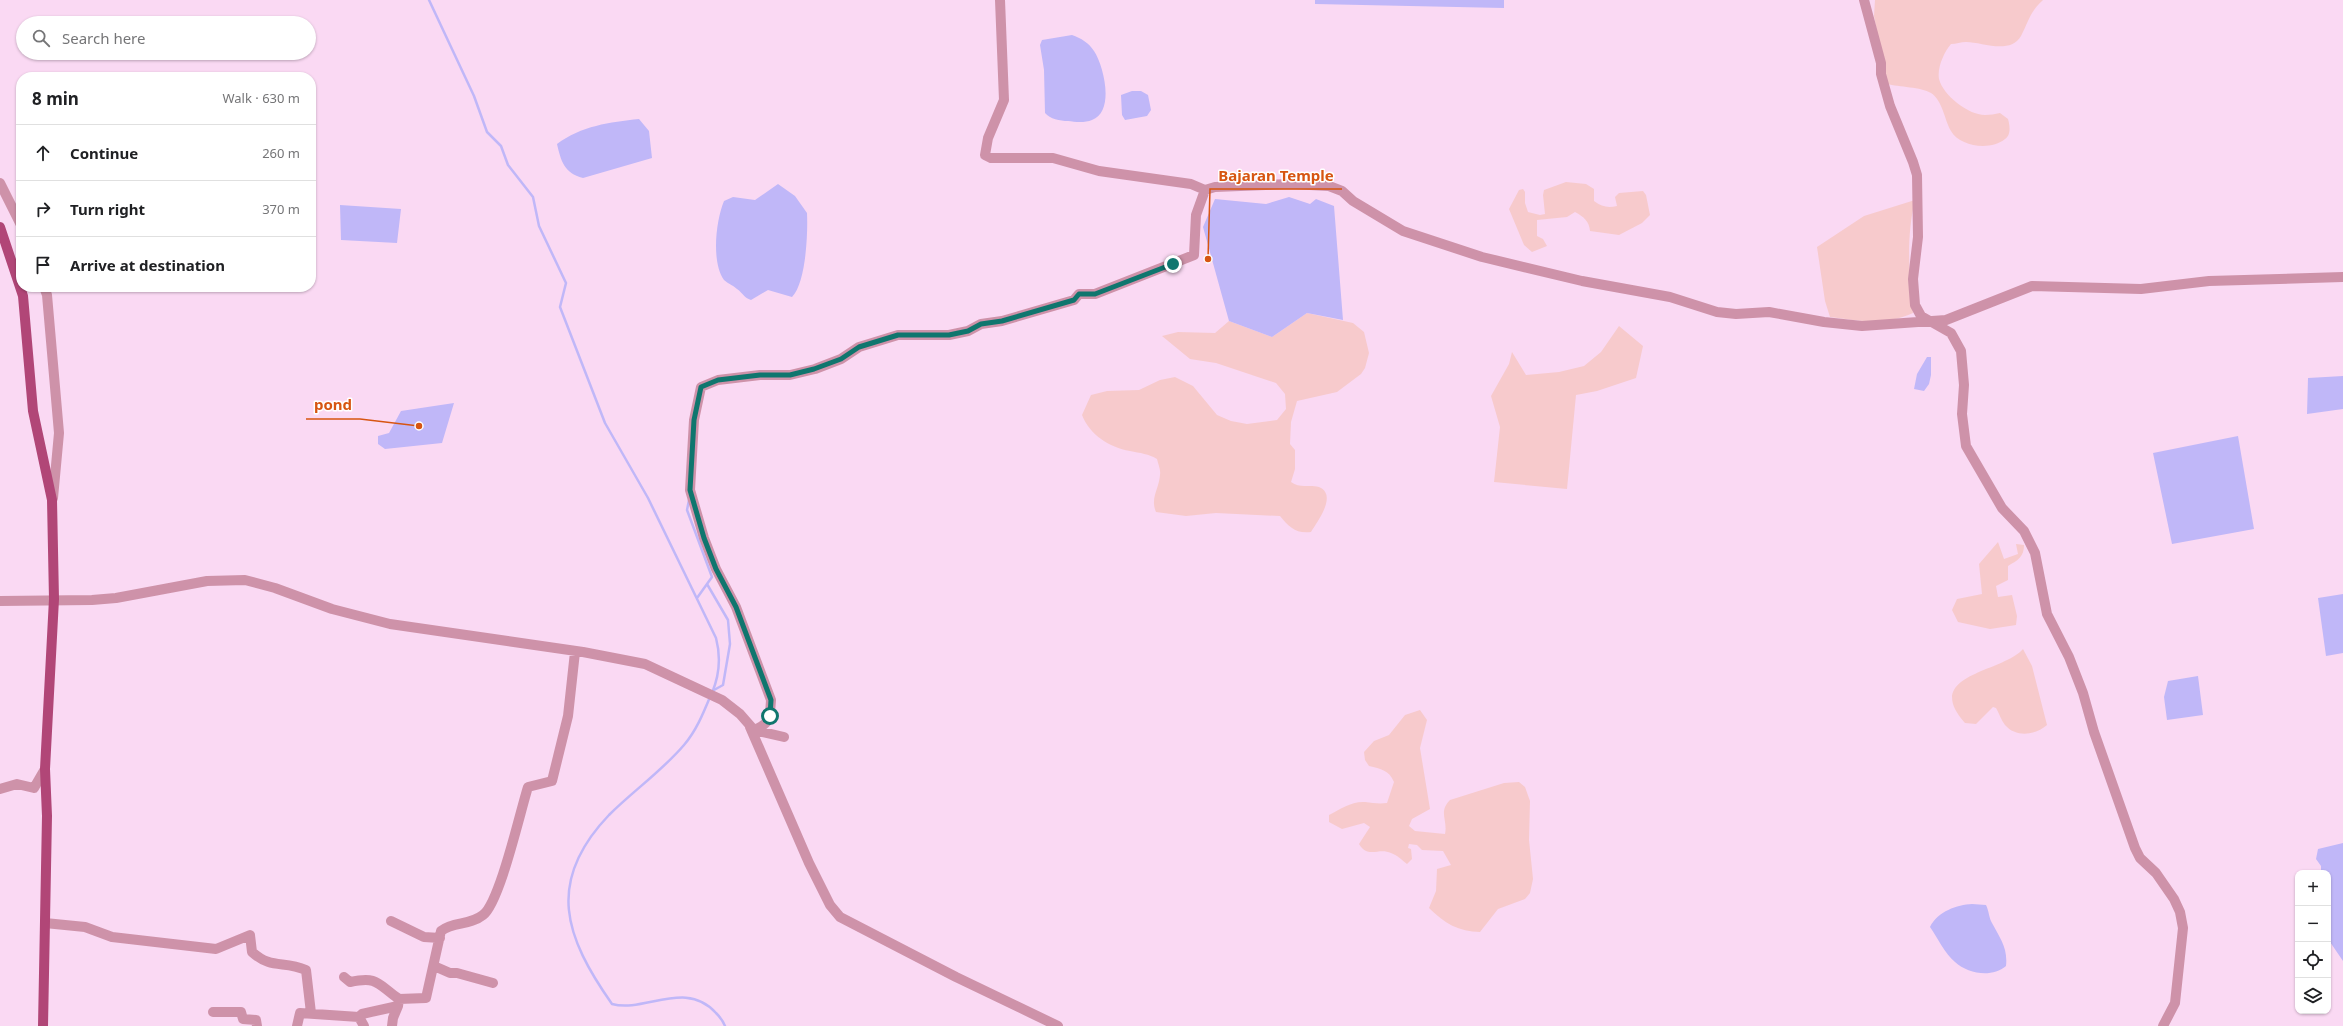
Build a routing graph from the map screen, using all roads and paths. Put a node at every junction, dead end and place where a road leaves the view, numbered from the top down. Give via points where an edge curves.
1 (1000, 0) edge
2 (1864, 0) edge
3 (0, 183) edge
4 (1205, 190) junction
5 (16, 214) edge
6 (0, 228) edge
7 (16, 275) edge
8 (2343, 277) edge
9 (22, 292) edge
10 (45, 292) edge
11 (1928, 320) junction
12 (52, 500) junction
13 (54, 600) junction
14 (0, 601) edge
15 (575, 652) junction
16 (752, 728) junction
17 (784, 737) dead end
18 (45, 769) junction
19 (0, 789) edge
20 (391, 921) dead end
21 (45, 923) junction
22 (440, 938) junction
23 (434, 966) junction
24 (344, 977) dead end
25 (493, 983) dead end
26 (398, 1002) junction
27 (213, 1012) dead end
28 (311, 1013) junction
29 (359, 1016) junction
30 (43, 1026) edge
31 (257, 1026) edge
32 (297, 1026) edge
33 (364, 1026) edge
34 (392, 1026) edge
35 (1058, 1026) edge
36 (2163, 1026) edge

1 - 4 street via 1004,100 988,138 985,155 991,158 1053,158 1099,171 1191,184
2 - 11 street via 1890,106 1912,157 1916,175 1918,236 1914,290 1918,312
3 - 5 street
4 - 11 street via 1216,186 1329,186 1342,191 1389,224 1438,243 1482,257 1582,281 1670,297 1717,312 1769,312 1862,326
4 - 16 street via 1196,215 1194,256 1095,294 1079,294 1074,300 1002,321 981,324 968,331 949,335 898,335 859,347 841,359 814,369 790,375 760,375 718,380 701,387 694,420 690,490 704,538 716,569 736,607 771,700 770,716 764,726
6 - 7 main road
8 - 11 street via 2209,281 2140,289 2032,286 1956,318
9 - 12 main road via 33,411
10 - 12 street via 59,432
11 - 36 street via 1951,333 1961,351 1964,385 1962,422 1966,446 2002,508 2024,531 2032,546 2047,614 2084,693 2094,732 2135,848 2146,865 2165,885 2180,912 2183,928 2176,1003
12 - 13 main road
13 - 14 street
13 - 15 street via 116,598 207,581 245,580 332,609 390,624
13 - 18 main road
15 - 16 street via 646,664 668,673 722,700 740,714
15 - 22 street via 568,716 552,781 528,787 492,904 484,915 470,922 450,924 441,931
16 - 17 street
16 - 35 street via 814,875 830,905 840,917
18 - 19 street via 34,788 16,784
18 - 21 main road
20 - 22 street via 424,937
21 - 28 street via 84,927 112,937 216,949 250,935 252,952 263,961 306,970
21 - 30 main road
22 - 23 street
23 - 25 street via 450,974 457,973
23 - 26 street via 426,998
24 - 26 street via 350,982 366,979 380,982
26 - 29 street
26 - 34 street
27 - 31 street via 241,1012 243,1019 256,1020
28 - 29 street
28 - 32 street via 300,1013
29 - 33 street

